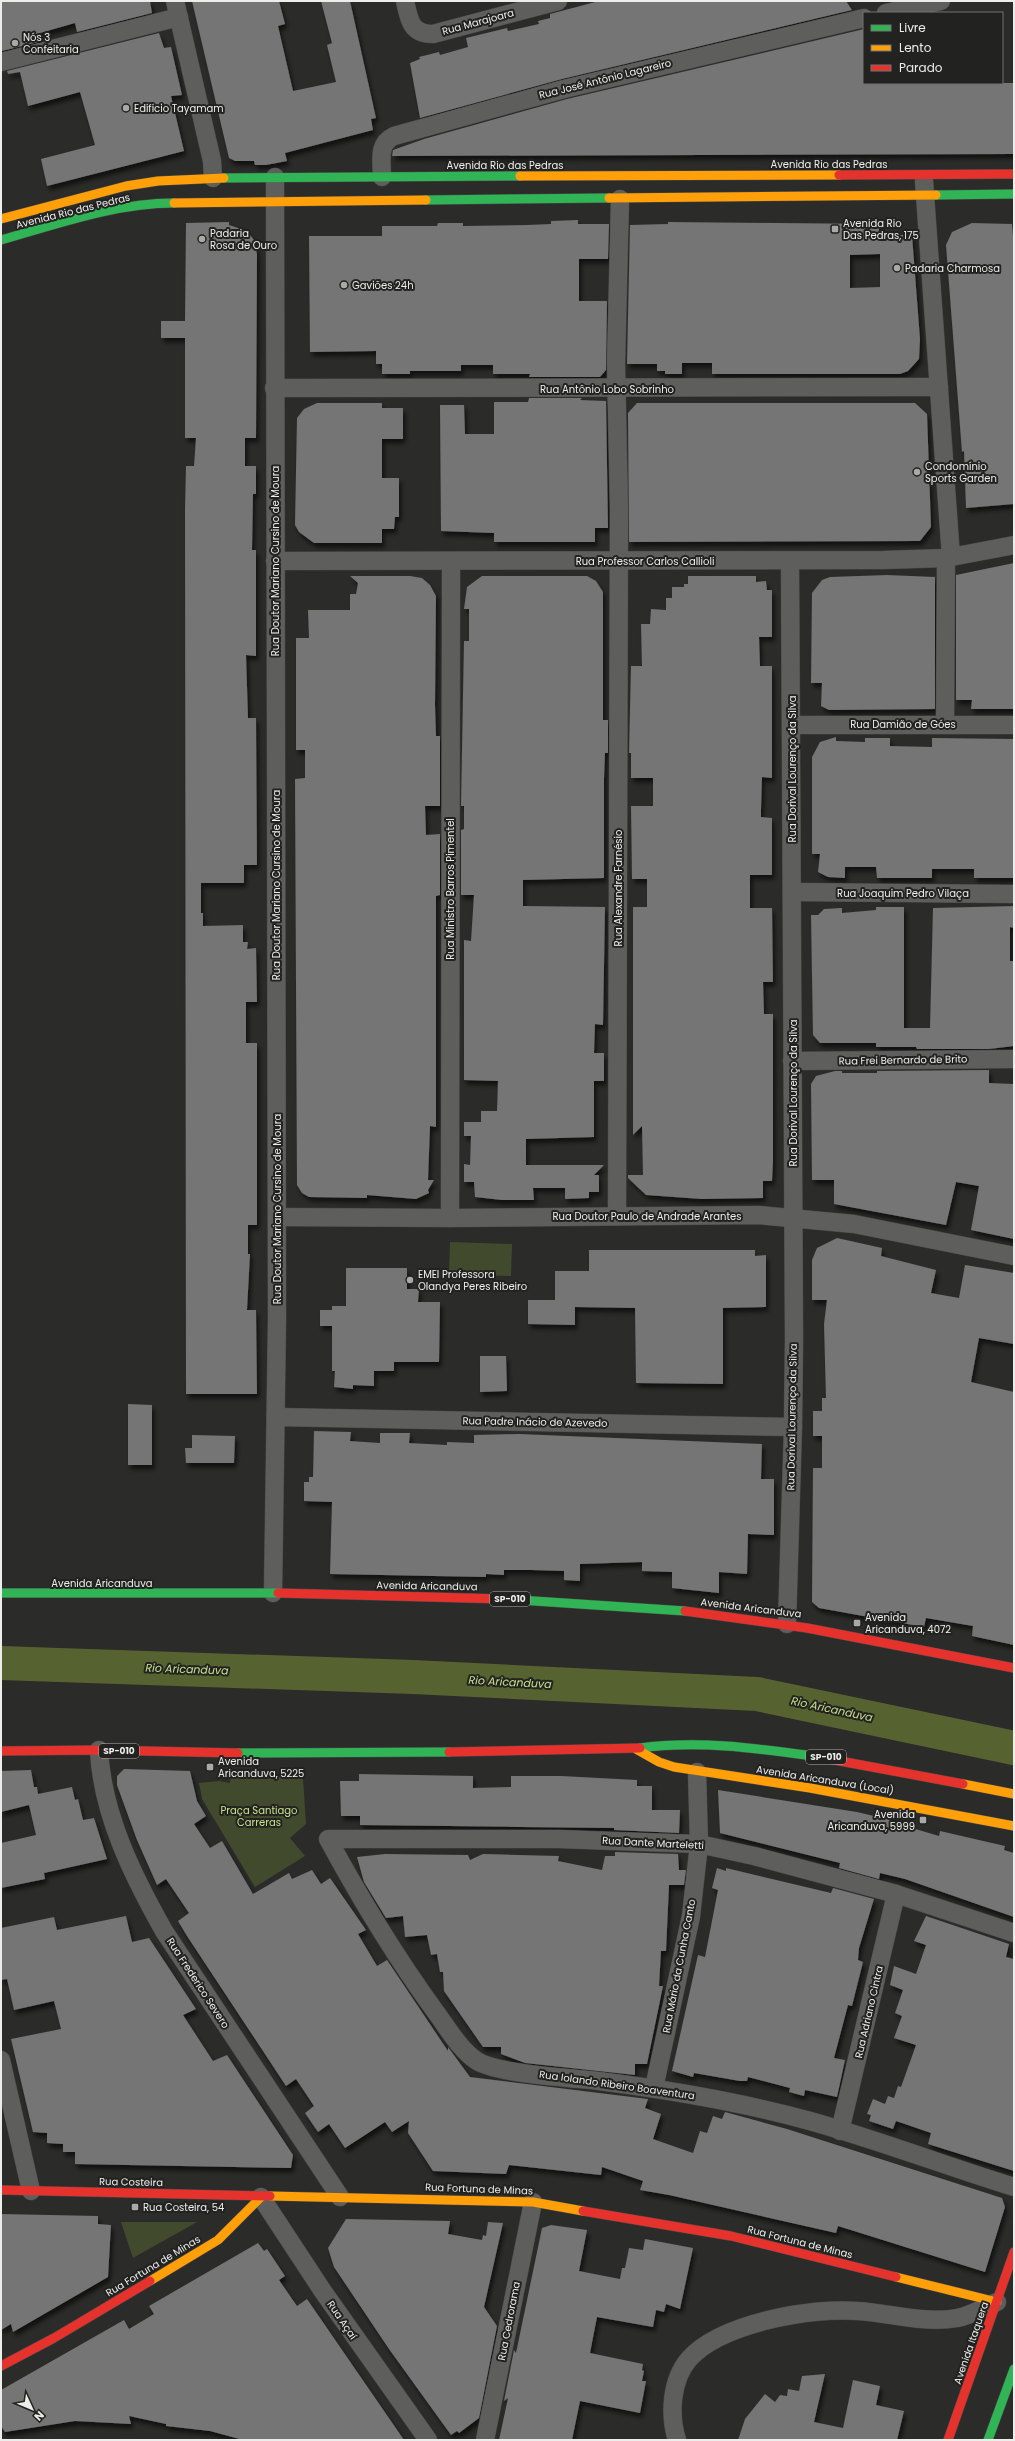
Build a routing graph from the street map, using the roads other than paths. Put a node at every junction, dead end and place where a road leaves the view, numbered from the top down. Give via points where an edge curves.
1 (558, 1) edge
2 (941, 1) edge
3 (406, 7) edge
4 (177, 9) edge
5 (891, 12) edge
6 (863, 18) edge
7 (1, 62) edge
8 (923, 174) junction
9 (1014, 174) edge
10 (275, 177) junction
11 (382, 177) junction
12 (210, 190) junction
13 (1014, 194) edge
14 (925, 196) junction
15 (620, 199) junction
16 (274, 200) junction
17 (1, 219) edge
18 (1, 240) edge
19 (939, 387) junction
20 (274, 388) junction
21 (617, 388) junction
22 (1014, 545) edge
23 (948, 558) junction
24 (275, 561) junction
25 (451, 561) junction
26 (618, 561) junction
27 (790, 562) junction
28 (945, 724) junction
29 (1014, 724) edge
30 (792, 725) junction
31 (792, 892) junction
32 (1014, 894) edge
33 (1014, 1059) edge
34 (792, 1061) junction
35 (617, 1216) junction
36 (277, 1217) junction
37 (450, 1218) junction
38 (794, 1218) junction
39 (1014, 1256) edge
40 (276, 1416) junction
41 (793, 1427) junction
42 (1, 1593) edge
43 (273, 1593) junction
44 (787, 1624) junction
45 (1014, 1668) edge
46 (636, 1749) junction
47 (99, 1750) junction
48 (1, 1751) edge
49 (697, 1772) junction
50 (1014, 1794) edge
51 (1014, 1826) edge
52 (328, 1839) joint
53 (699, 1844) junction
54 (896, 1894) junction
55 (1014, 1933) edge
56 (1, 2060) edge
57 (654, 2088) junction
58 (840, 2131) junction
59 (1014, 2187) edge
60 (1, 2190) edge
61 (32, 2191) junction
62 (261, 2197) junction
63 (340, 2197) junction
64 (533, 2202) junction
65 (1014, 2252) edge
66 (997, 2302) junction
67 (1, 2366) edge
68 (1014, 2369) edge
69 (428, 2440) edge
70 (486, 2440) edge
71 (677, 2440) edge
72 (948, 2440) edge
73 (988, 2440) edge

1 - 3 street, Rua Marajoara via 434,34 418,32
2 - 5 street
4 - 7 street
4 - 12 street via 212,161
6 - 11 street, Rua José Antônio Lagareiro via 564,89 394,136 382,146
8 - 9 main road, Avenida Rio das Pedras
8 - 11 main road, Avenida Rio das Pedras
8 - 14 street
10 - 11 main road, Avenida Rio das Pedras
10 - 12 main road, Avenida Rio das Pedras
10 - 16 street, Rua Doutor Mariano Cursino de Moura
12 - 16 main road, Avenida Rio das Pedras
12 - 17 main road, Avenida Rio das Pedras via 158,181 126,186
12 - 18 main road, Avenida Rio das Pedras via 127,207
13 - 14 main road, Avenida Rio das Pedras
14 - 15 main road, Avenida Rio das Pedras
14 - 19 street
15 - 16 main road, Avenida Rio das Pedras
15 - 21 street, Rua Alexandre Farnésio
16 - 20 street, Rua Doutor Mariano Cursino de Moura
19 - 21 street, Rua Antônio Lobo Sobrinho
19 - 23 street
20 - 21 street, Rua Antônio Lobo Sobrinho
20 - 24 street, Rua Doutor Mariano Cursino de Moura
21 - 26 street, Rua Alexandre Farnésio
22 - 23 street, Rua Professor Carlos Callioli
23 - 27 street, Rua Professor Carlos Callioli
23 - 28 street
24 - 25 street, Rua Professor Carlos Callioli
24 - 36 street, Rua Doutor Mariano Cursino de Moura
25 - 26 street, Rua Professor Carlos Callioli
25 - 37 street, Rua Ministro Barros Pimentel
26 - 27 street, Rua Professor Carlos Callioli
26 - 35 street, Rua Alexandre Farnésio
27 - 30 street, Rua Dorival Lourenço da Silva
28 - 29 street, Rua Damião de Góes
28 - 30 street, Rua Damião de Góes
30 - 31 street, Rua Dorival Lourenço da Silva
31 - 32 street, Rua Joaquim Pedro Vilaça
31 - 34 street, Rua Dorival Lourenço da Silva
33 - 34 street, Rua Frei Bernardo de Brito
34 - 38 street, Rua Dorival Lourenço da Silva
35 - 37 street, Rua Doutor Paulo de Andrade Arantes
35 - 38 street, Rua Doutor Paulo de Andrade Arantes
36 - 37 street, Rua Doutor Paulo de Andrade Arantes
36 - 40 street, Rua Doutor Mariano Cursino de Moura
38 - 39 street, Rua Doutor Paulo de Andrade Arantes via 854,1224
38 - 41 street, Rua Dorival Lourenço da Silva
40 - 41 street, Rua Padre Inácio de Azevedo
40 - 43 street, Rua Doutor Mariano Cursino de Moura
41 - 44 street, Rua Dorival Lourenço da Silva
42 - 43 main road, Avenida Aricanduva / SP-010
43 - 44 main road, Avenida Aricanduva / SP-010 via 493,1598 685,1611
44 - 45 main road, Avenida Aricanduva / SP-010
46 - 47 main road, SP-010 via 264,1754
46 - 49 main road, Avenida Aricanduva (Local) via 659,1762
46 - 50 main road, SP-010 via 686,1743 738,1746 862,1762
47 - 48 main road, SP-010
47 - 63 street, Rua Frederico Severo via 100,1779 111,1815 144,1896 164,1931
49 - 51 main road, Avenida Aricanduva (Local) via 810,1788
49 - 53 street, Rua Mário da Cunha Canto
52 - 53 street, Rua Dante Marteletti via 559,1839
52 - 57 street, Rua Iolando Ribeiro Boaventura via 373,1918 416,1984 447,2027 476,2060 497,2068
53 - 54 street, Rua Dante Marteletti
53 - 57 street, Rua Mário da Cunha Canto via 690,1916
54 - 55 street, Rua Dante Marteletti
54 - 58 street, Rua Adriano Cintra
56 - 61 street
57 - 58 street, Rua Iolando Ribeiro Boaventura via 721,2100
58 - 59 street, Rua Iolando Ribeiro Boaventura
60 - 61 main road, Rua Costeira
61 - 62 main road, Rua Costeira
62 - 63 main road, Rua Fortuna de Minas
62 - 67 main road, Rua Fortuna de Minas via 218,2240 54,2338
62 - 69 street, Rua Açaí via 322,2290
63 - 64 main road, Rua Fortuna de Minas
64 - 66 main road, Rua Fortuna de Minas via 731,2236
64 - 70 street, Rua Cedrorama
65 - 66 main road, Avenida Itaquera
66 - 71 street via 958,2318 932,2320 858,2311 828,2311 760,2321 705,2346 689,2359 677,2379 673,2403
66 - 72 main road, Avenida Itaquera
68 - 73 main road

